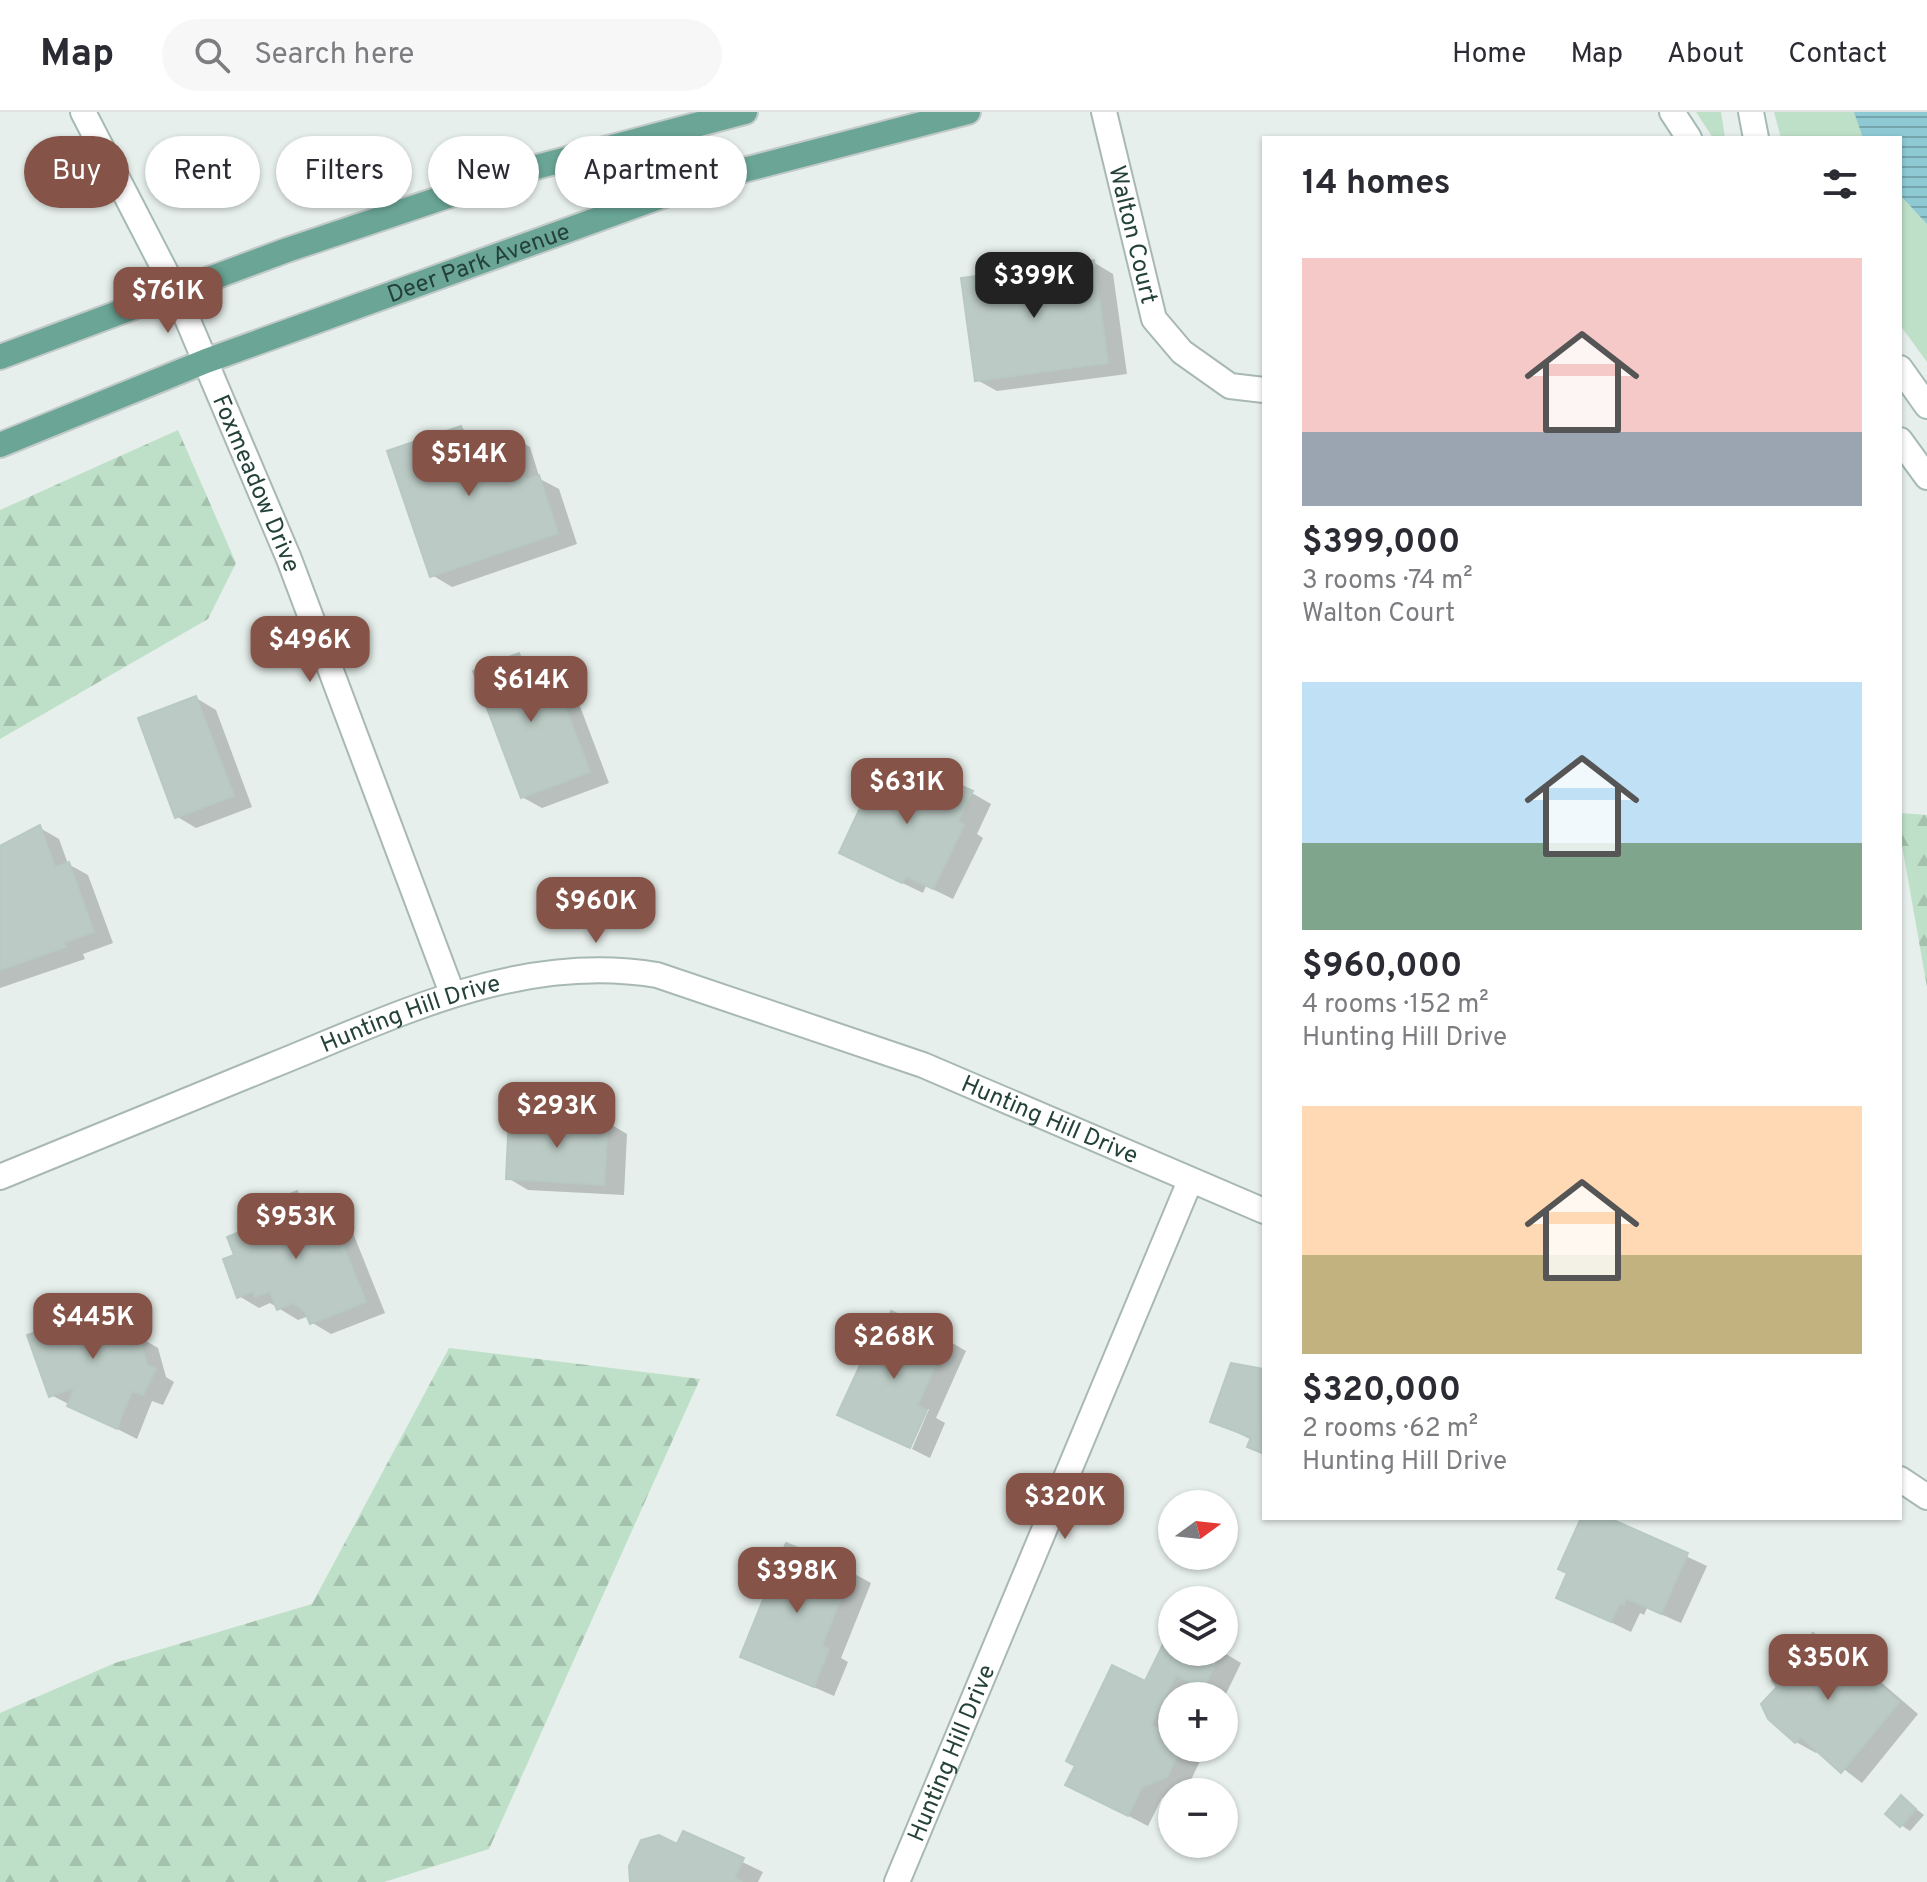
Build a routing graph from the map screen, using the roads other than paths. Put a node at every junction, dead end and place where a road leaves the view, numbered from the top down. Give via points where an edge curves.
1 (83, 112) edge
2 (745, 112) edge
3 (968, 112) edge
4 (1104, 112) edge
5 (1672, 112) edge
6 (1751, 112) edge
7 (1688, 136) edge
8 (1756, 136) edge
9 (175, 290) junction
10 (0, 357) edge
11 (206, 361) junction
12 (1902, 371) edge
13 (1262, 390) edge
14 (1927, 406) edge
15 (1902, 443) edge
16 (0, 445) edge
17 (1927, 477) edge
18 (452, 993) junction
19 (0, 1177) edge
20 (1190, 1181) junction
21 (1262, 1210) edge
22 (1902, 1480) edge
23 (1927, 1497) edge
24 (897, 1882) edge

1 - 9 street, Foxmeadow Drive
2 - 9 main road via 525,170
3 - 11 main road, Deer Park Avenue via 709,179
4 - 13 street, Walton Court via 1154,319 1182,352 1230,386
5 - 7 street
6 - 8 street
9 - 10 main road
9 - 11 street, Foxmeadow Drive
11 - 16 main road, Deer Park Avenue
11 - 18 street, Foxmeadow Drive via 289,559
12 - 14 street
15 - 17 street
18 - 19 street, Hunting Hill Drive
18 - 20 street, Hunting Hill Drive via 549,972 623,969 657,975 923,1065
20 - 21 street, Hunting Hill Drive
20 - 24 street, Hunting Hill Drive
22 - 23 street

